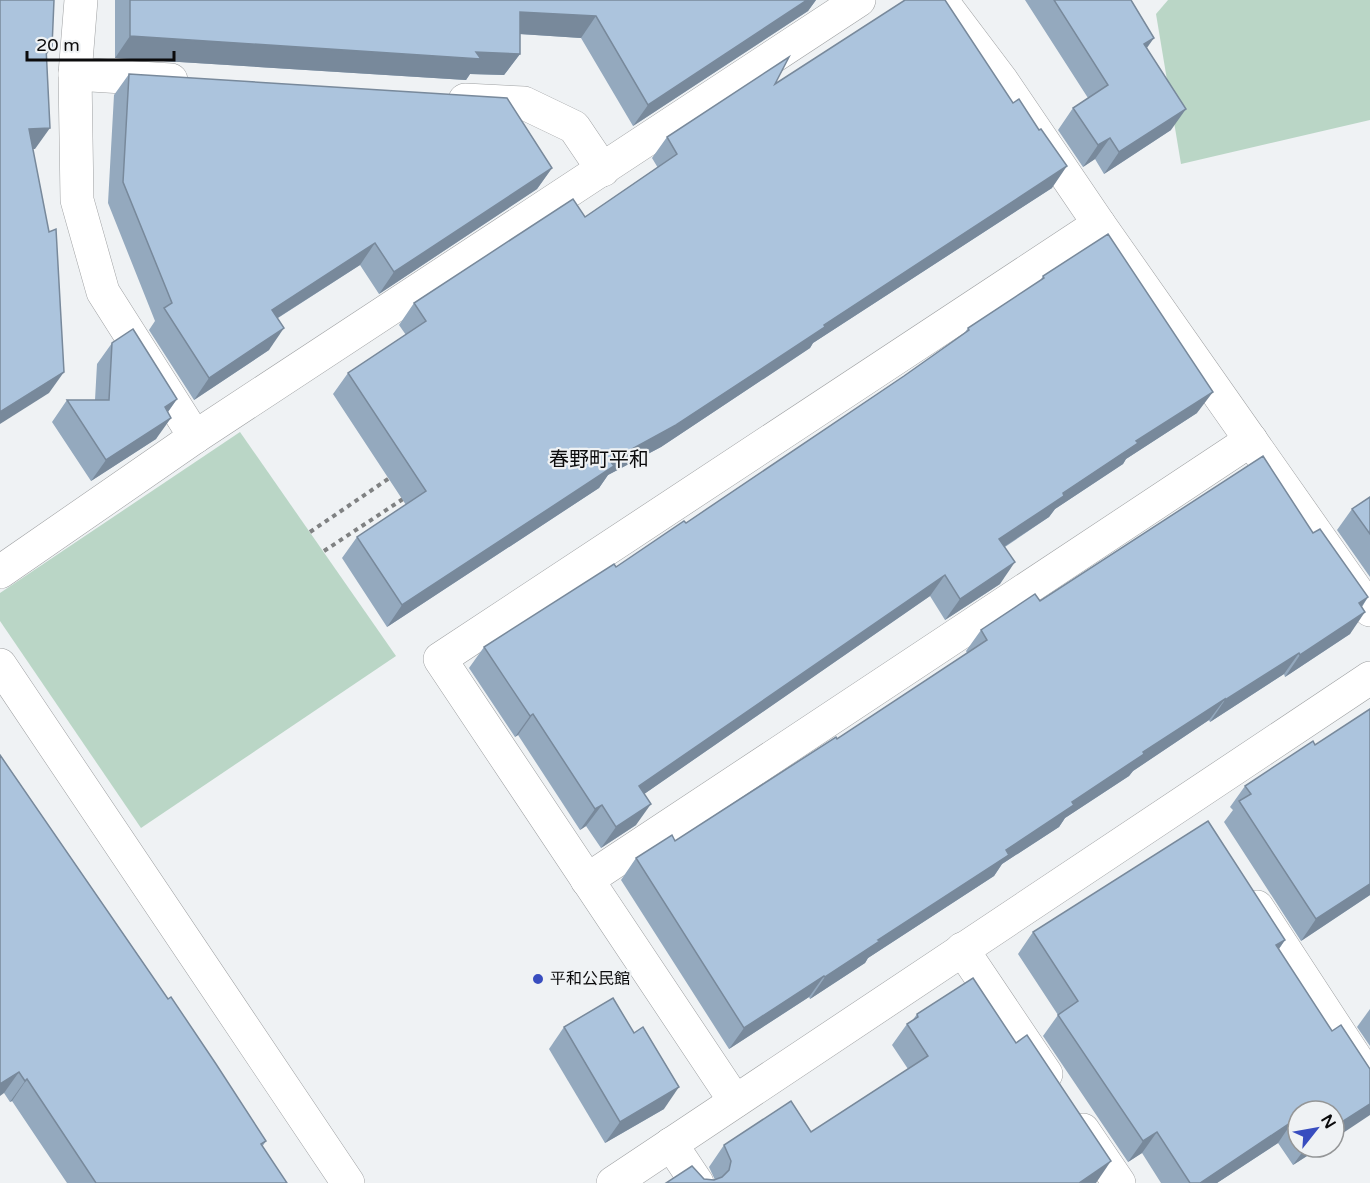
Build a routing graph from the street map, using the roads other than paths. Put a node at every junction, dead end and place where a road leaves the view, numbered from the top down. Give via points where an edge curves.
1 (81, 0) edge
2 (860, 0) edge
3 (941, 0) edge
4 (75, 74) junction
5 (205, 82) edge
6 (441, 98) edge
7 (603, 170) junction
8 (1099, 224) junction
9 (195, 437) junction
10 (1251, 440) junction
11 (0, 572) edge
12 (1370, 610) edge
13 (0, 665) edge
14 (1370, 678) edge
15 (1187, 800) junction
16 (1206, 830) edge
17 (587, 880) junction
18 (1239, 880) edge
19 (962, 949) junction
20 (1370, 1080) edge
21 (735, 1101) junction
22 (671, 1144) junction
23 (348, 1183) edge
24 (613, 1183) edge
25 (697, 1183) edge
26 (1119, 1183) edge

1 - 4 street
2 - 7 street
3 - 8 street via 1002,81
4 - 5 street
4 - 9 street via 77,200 103,292
6 - 7 street via 524,104 574,127
7 - 9 street
8 - 10 street
8 - 17 street via 440,659
9 - 11 street
10 - 12 street
10 - 17 street
13 - 23 street
14 - 15 street
15 - 16 street
15 - 19 street
17 - 21 street
18 - 20 street
19 - 21 street
19 - 26 street
21 - 22 street
22 - 24 street
22 - 25 street

